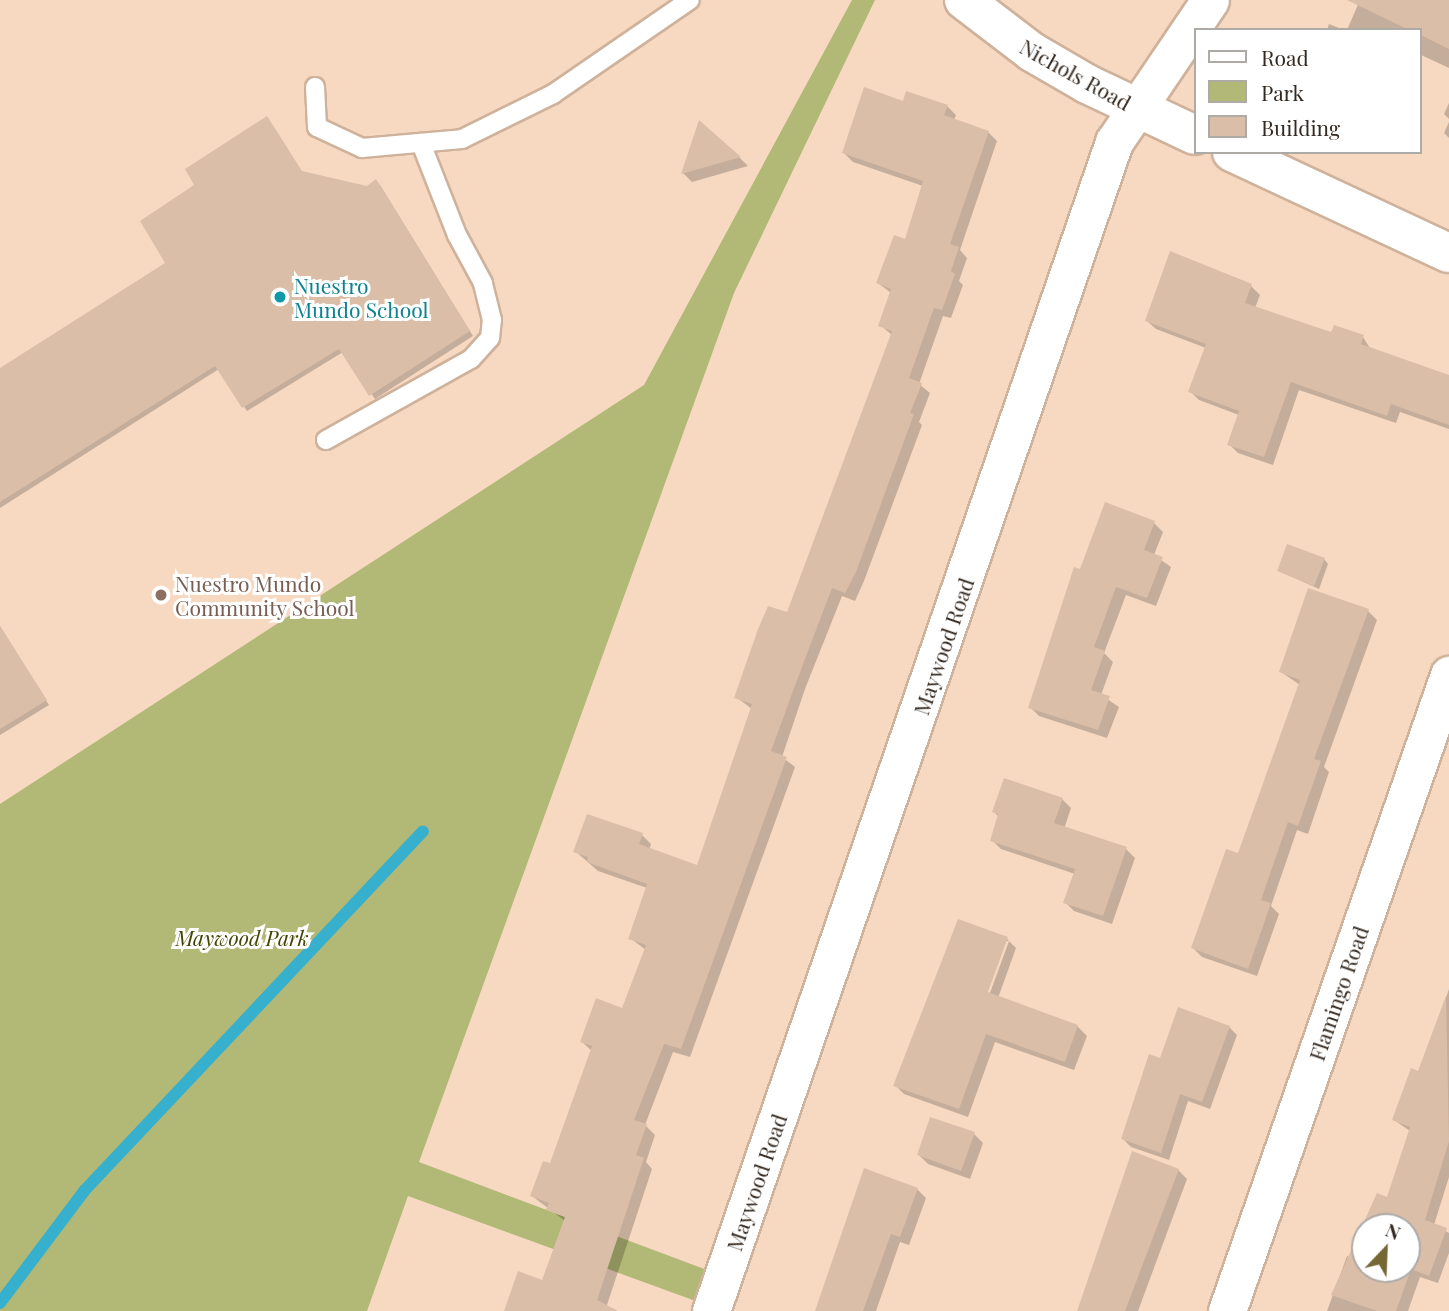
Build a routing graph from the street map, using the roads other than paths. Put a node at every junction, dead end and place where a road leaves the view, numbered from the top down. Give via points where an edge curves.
1 (690, 0) edge
2 (964, 0) edge
3 (1210, 0) edge
4 (315, 87) dead end
5 (1135, 107) junction
6 (1194, 135) edge
7 (421, 143) junction
8 (1236, 154) edge
9 (1449, 253) edge
10 (326, 440) dead end
11 (1449, 675) edge
12 (711, 1311) edge
13 (1227, 1311) edge

1 - 7 lane via 553,94 462,139
2 - 5 street, Nichols Road via 1032,52
3 - 5 street, Maywood Road
4 - 7 lane via 317,127 362,148
5 - 6 street, Nichols Road
5 - 12 street, Maywood Road via 1102,176
7 - 10 lane via 457,235 484,283 491,338 471,359
8 - 9 street
11 - 13 street, Flamingo Road

